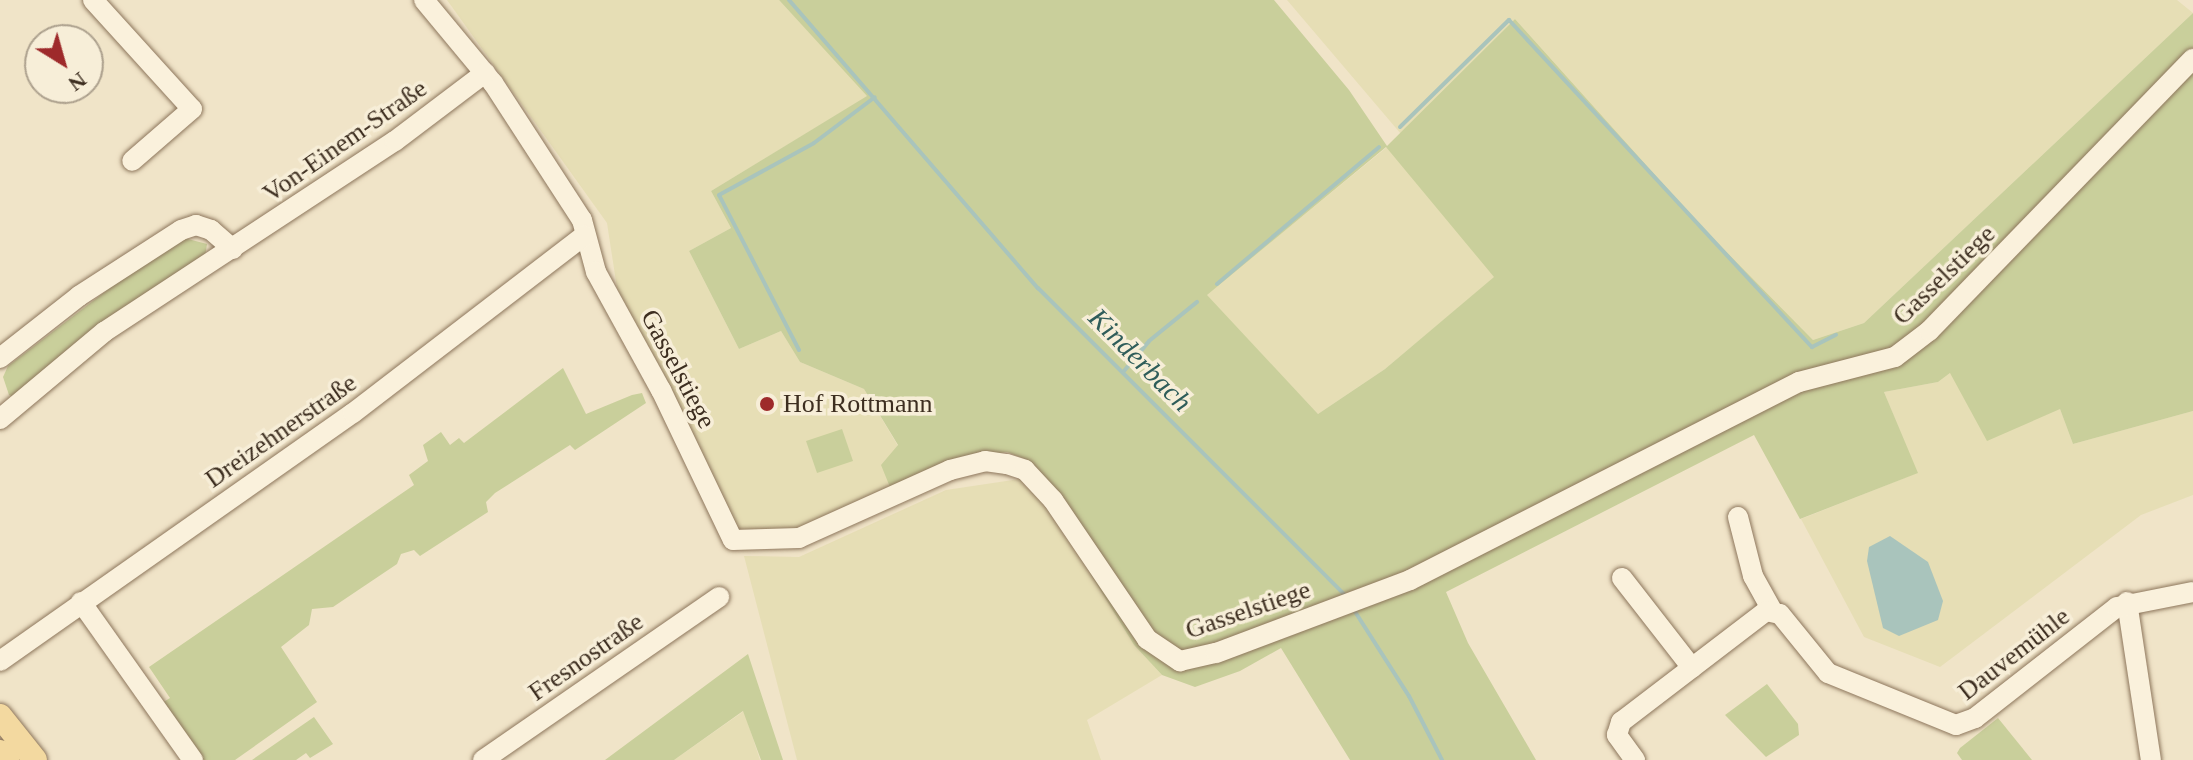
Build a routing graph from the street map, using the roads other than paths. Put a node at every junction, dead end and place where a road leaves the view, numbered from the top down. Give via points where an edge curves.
1 (424, 0) edge
2 (103, 3) edge
3 (2193, 59) edge
4 (485, 73) junction
5 (132, 161) dead end
6 (585, 235) junction
7 (233, 249) junction
8 (0, 358) edge
9 (4, 408) edge
10 (1738, 517) dead end
11 (1622, 578) dead end
12 (2193, 592) edge
13 (719, 597) dead end
14 (81, 602) junction
15 (2127, 602) junction
16 (1772, 610) junction
17 (0, 661) edge
18 (1692, 668) junction
19 (0, 716) edge
20 (0, 752) edge
21 (7, 760) edge
22 (35, 760) edge
23 (193, 760) edge
24 (483, 760) edge
25 (1635, 760) edge
26 (2151, 760) edge

1 - 4 street, Gasselstiege
2 - 5 street via 192,109
3 - 6 street, Gasselstiege via 1929,331 1895,357 1799,382 1410,580 1216,653 1171,658 1147,639 1053,500 1025,470 985,461 950,470 829,529 799,538 733,540 661,390 596,272
4 - 6 street, Gasselstiege via 568,197
4 - 7 street, Von-Einem-Straße via 395,141
6 - 14 street, Dreizehnerstraße via 353,413
7 - 8 street via 211,230 196,225 181,230 91,288
7 - 9 street, Von-Einem-Straße via 104,332
10 - 16 street, Dauvemühle via 1753,576
11 - 18 street
12 - 15 street, Dauvemühle
13 - 24 street, Fresnostraße
14 - 17 street, Dreizehnerstraße
14 - 23 street
15 - 16 street, Dauvemühle via 1975,718 1956,725 1828,673
15 - 26 street
16 - 18 street
18 - 25 street via 1615,729
19 - 22 main road
20 - 21 main road

